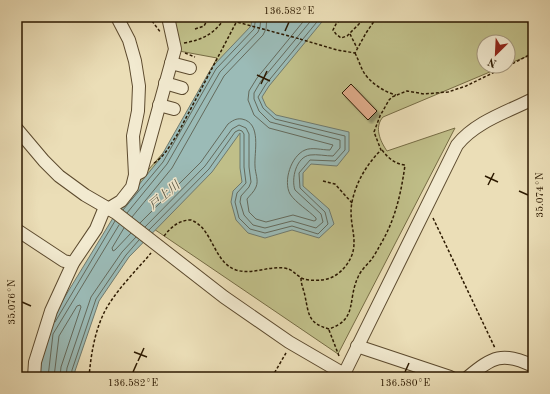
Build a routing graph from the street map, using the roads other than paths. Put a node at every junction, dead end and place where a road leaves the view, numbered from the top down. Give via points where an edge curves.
1 (117, 17) edge
2 (168, 17) edge
3 (171, 63) junction
4 (190, 68) dead end
5 (165, 83) junction
6 (182, 88) dead end
7 (532, 102) edge
8 (159, 105) junction
9 (174, 109) dead end
10 (17, 129) edge
11 (138, 174) junction
12 (113, 210) junction
13 (17, 230) edge
14 (72, 263) junction
15 (357, 346) junction
16 (533, 366) edge
17 (533, 370) edge
18 (344, 375) edge
19 (34, 377) edge
20 (450, 377) edge
21 (468, 377) edge
22 (530, 377) edge

1 - 11 street via 129,40 139,86 133,136
2 - 3 street via 174,44
3 - 4 street
3 - 5 street
5 - 6 street
5 - 8 street
7 - 15 street via 473,129 452,152
8 - 9 street
8 - 11 street
10 - 12 street via 59,176 85,195
11 - 12 street via 132,187
12 - 14 street via 102,212 96,229
12 - 18 street via 224,297
13 - 14 street via 64,261
14 - 19 street via 51,311 35,362
15 - 18 street
15 - 20 street
16 - 21 street via 515,358 497,358 485,363
17 - 22 street

